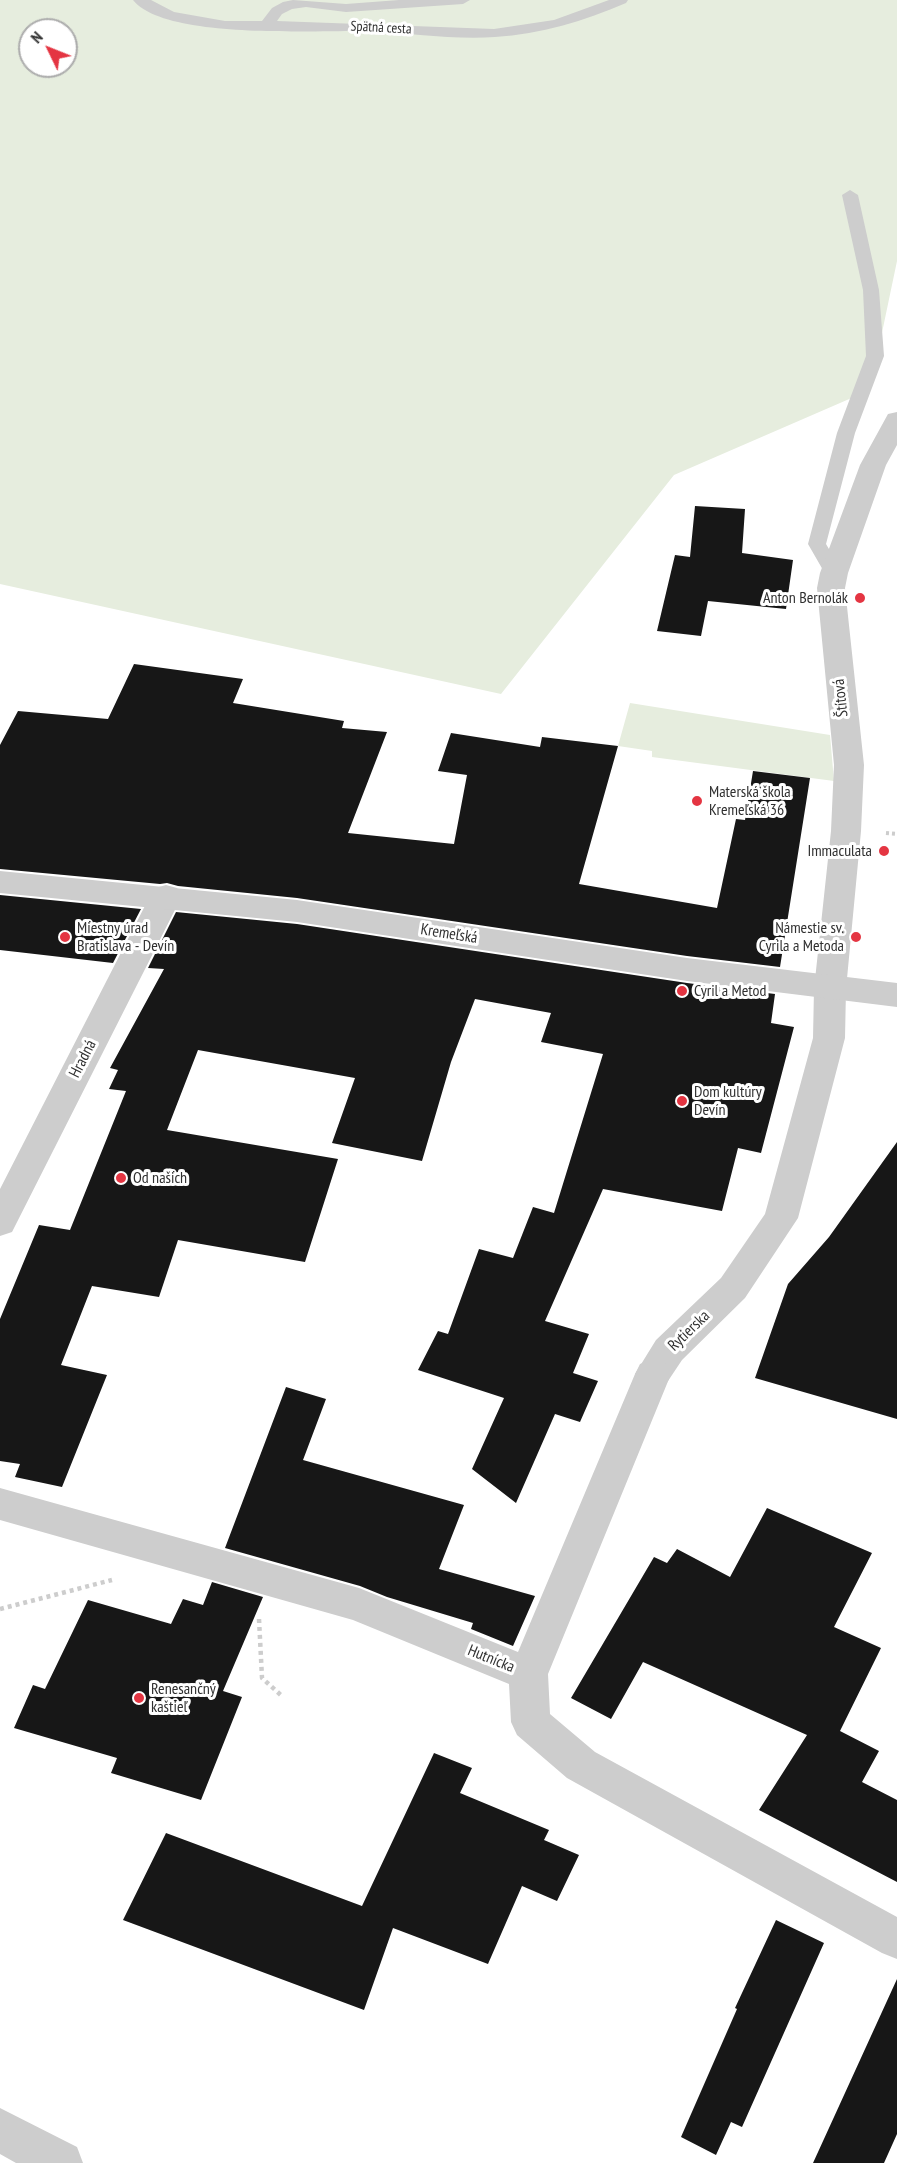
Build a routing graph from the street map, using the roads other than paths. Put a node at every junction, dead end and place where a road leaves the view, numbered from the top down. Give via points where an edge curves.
1 (140, 0) edge
2 (462, 0) edge
3 (621, 0) edge
4 (267, 24) junction
5 (850, 195) dead end
6 (897, 420) edge
7 (834, 573) junction
8 (0, 882) edge
9 (166, 896) junction
10 (830, 989) junction
11 (897, 995) edge
12 (0, 1223) edge
13 (0, 1504) edge
14 (528, 1674) junction
15 (897, 1939) edge
16 (0, 2130) edge
17 (61, 2163) edge

1 - 4 lane, Spätná cesta via 170,16 192,21
2 - 4 lane via 346,8 288,5
3 - 4 lane, Spätná cesta via 556,24 494,33
5 - 7 lane via 872,291 875,356 846,432 817,544
6 - 7 street, Štítová via 873,465
7 - 10 street, Štítová via 833,626 849,765
8 - 9 street, Kremeľská
9 - 10 street, Kremeľská via 338,917
9 - 12 street, Hradná
10 - 11 street, Kremeľská
10 - 14 street, Rytierska via 829,1038 781,1218 733,1288 669,1350 653,1374
13 - 14 street, Hutnícka via 359,1605
14 - 15 street, Hutnícka via 531,1722 581,1765
16 - 17 street

